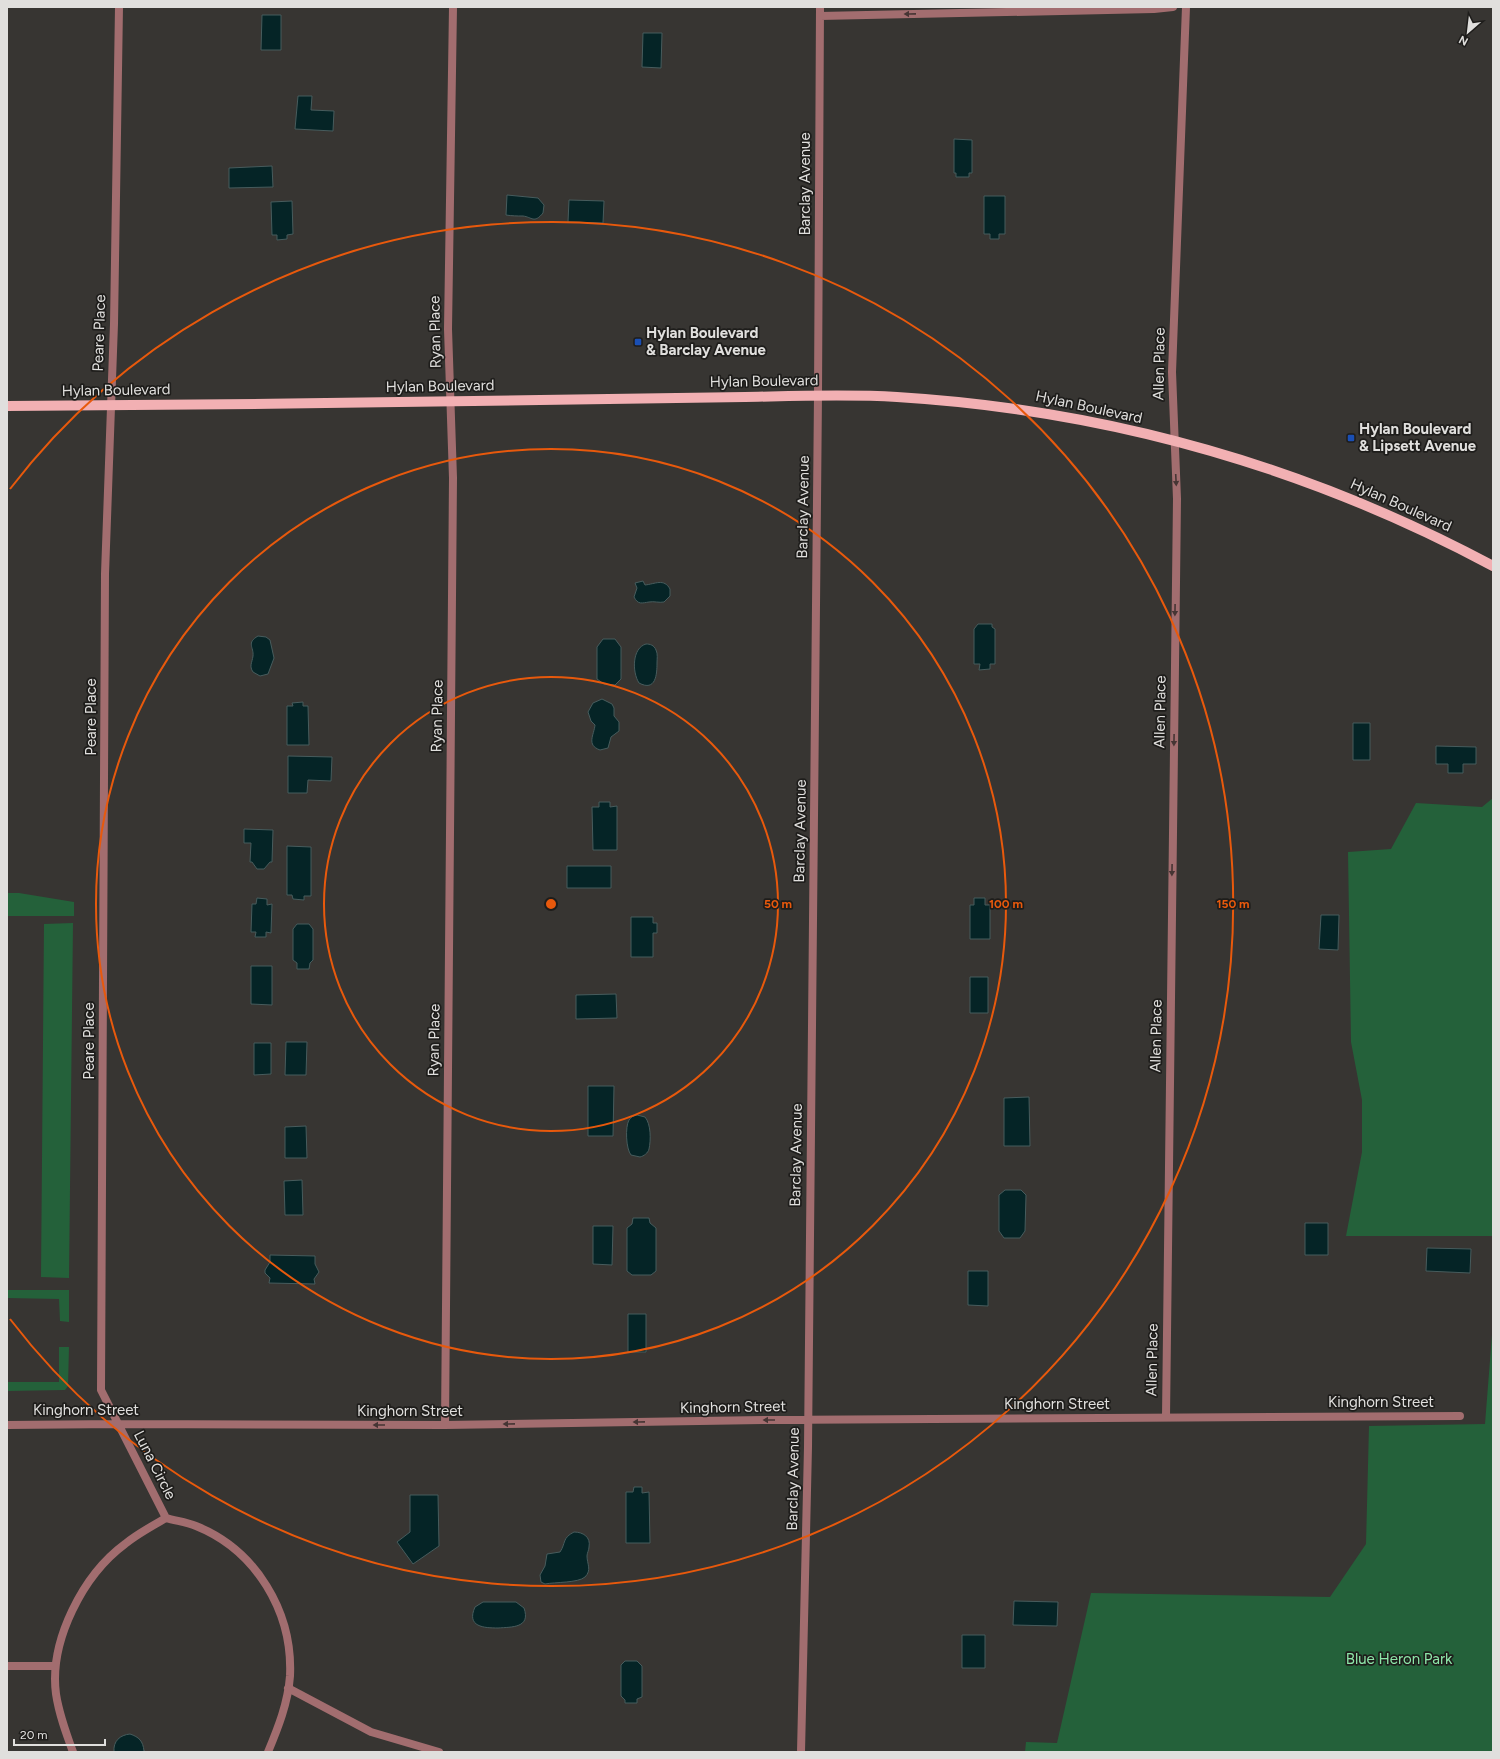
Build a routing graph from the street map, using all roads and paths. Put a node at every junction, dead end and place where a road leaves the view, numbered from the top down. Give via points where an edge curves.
1 (119, 7) edge
2 (453, 7) edge
3 (820, 7) edge
4 (1173, 7) edge
5 (1186, 7) edge
6 (820, 16) junction
7 (818, 395) junction
8 (450, 402) junction
9 (111, 405) junction
10 (7, 406) edge
11 (1174, 441) junction
12 (1493, 566) edge
13 (1460, 1416) dead end
14 (1166, 1417) junction
15 (808, 1420) junction
16 (119, 1424) junction
17 (7, 1425) edge
18 (445, 1425) junction
19 (166, 1518) junction
20 (7, 1666) edge
21 (55, 1666) junction
22 (288, 1688) junction
23 (73, 1752) edge
24 (268, 1752) edge
25 (439, 1752) edge
26 (801, 1752) edge

1 - 9 street, Peare Place
2 - 8 street, Ryan Place via 448,329
3 - 6 street, Barclay Avenue
4 -> 6 street via 1146,10
5 - 11 street, Allen Place via 1172,372
6 - 7 street, Barclay Avenue
7 - 8 main road, Hylan Boulevard
7 - 11 main road, Hylan Boulevard via 894,397 998,406 1086,420
7 - 15 street, Barclay Avenue
8 - 9 main road, Hylan Boulevard
8 - 18 street, Ryan Place via 453,478
9 - 10 main road, Hylan Boulevard
9 - 16 street, Peare Place via 105,574 101,1390
11 - 12 main road, Hylan Boulevard via 1255,463 1338,493 1413,526
11 -> 14 street, Allen Place via 1177,499
13 - 14 street, Kinghorn Street
14 - 15 street, Kinghorn Street
15 -> 18 street, Kinghorn Street
15 - 26 street, Barclay Avenue
16 - 17 street, Kinghorn Street
18 -> 16 street, Kinghorn Street
16 - 19 street, Luna Circle
19 - 21 street, Luna Circle via 125,1544 102,1567 78,1600 64,1631
19 - 22 street, Luna Circle via 196,1526 224,1541 244,1557 266,1583 280,1609 289,1645
20 - 21 street
21 - 23 street, Luna Circle via 61,1721
22 - 24 street, Luna Circle via 280,1722
22 - 25 street via 371,1732

